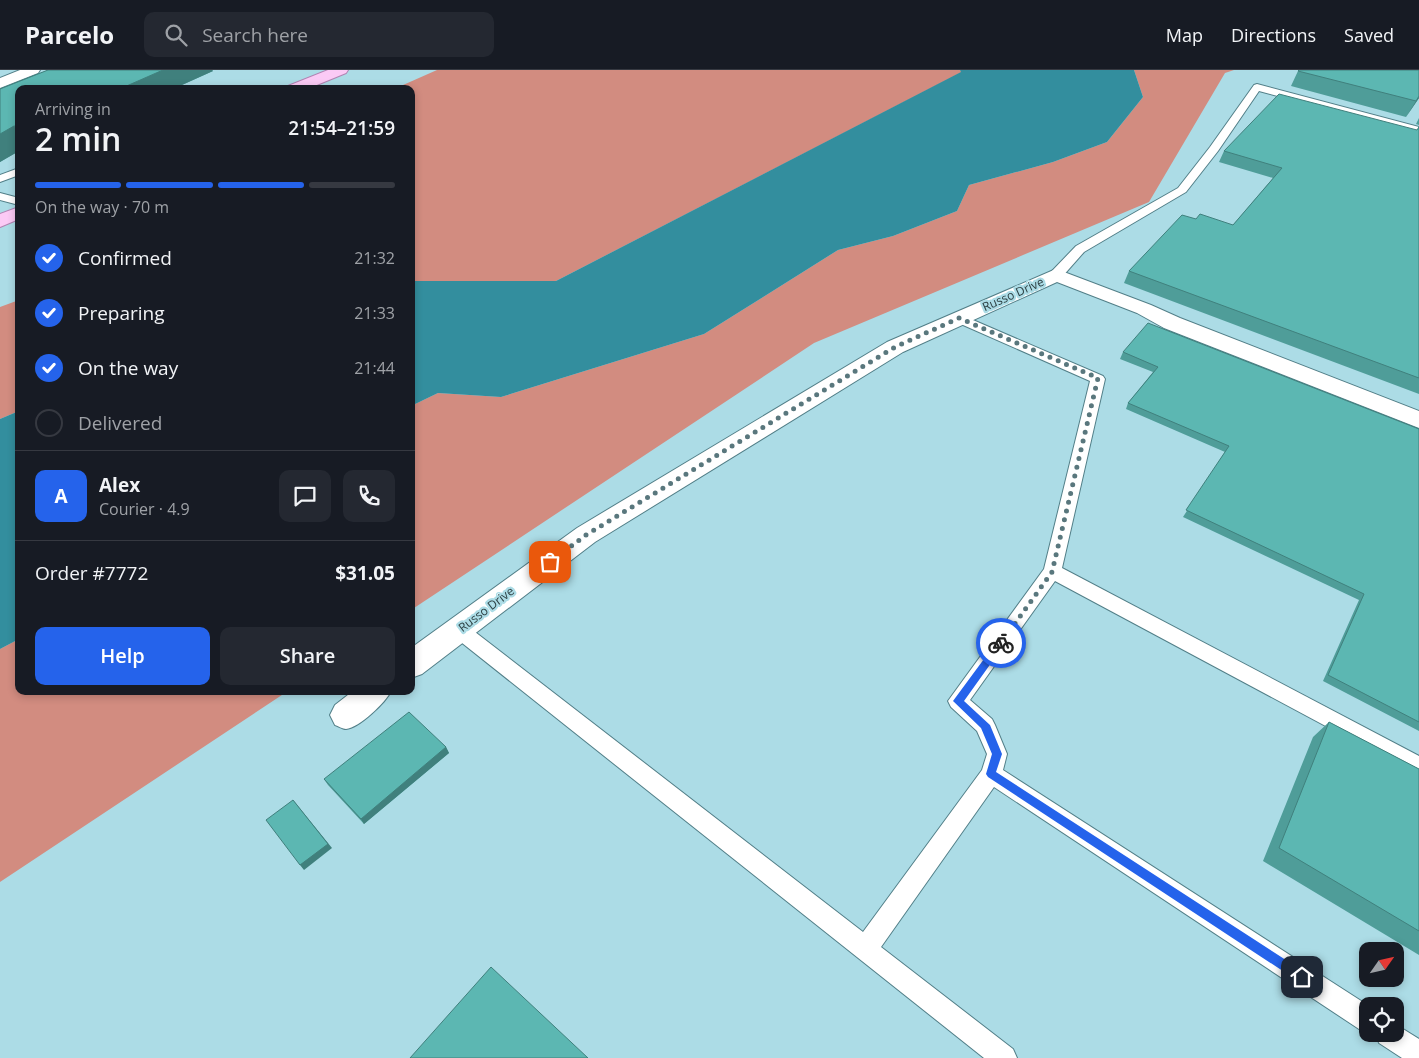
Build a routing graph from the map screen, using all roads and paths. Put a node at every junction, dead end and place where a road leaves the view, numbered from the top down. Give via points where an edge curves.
1 (33, 70) edge
2 (340, 70) edge
3 (0, 83) edge
4 (303, 85) edge
5 (1418, 130) edge
6 (15, 173) edge
7 (0, 179) edge
8 (0, 196) edge
9 (15, 201) edge
10 (15, 214) edge
11 (0, 221) edge
12 (1056, 275) junction
13 (959, 318) junction
14 (1419, 420) edge
15 (1052, 572) junction
16 (458, 630) junction
17 (415, 662) edge
18 (371, 695) edge
19 (346, 715) dead end
20 (1419, 767) edge
21 (991, 774) junction
22 (865, 949) junction
23 (1359, 1014) edge
24 (1400, 1042) edge
25 (1419, 1054) edge
26 (1004, 1058) edge

1 - 3 street
2 - 4 main road
5 - 12 lane via 1257,87 1182,190 1080,249
6 - 7 lane
8 - 9 lane
10 - 11 main road
12 - 13 street, Russo Drive
12 - 14 street, Russo Drive
13 - 15 lane via 1098,378
13 - 16 street, Russo Drive via 895,347 586,535
15 - 20 lane
15 - 21 lane via 958,701 985,725 997,754
16 - 17 street, Russo Drive
16 - 22 lane
18 - 19 street
21 - 22 lane
21 - 23 lane
22 - 26 lane
24 - 25 lane

